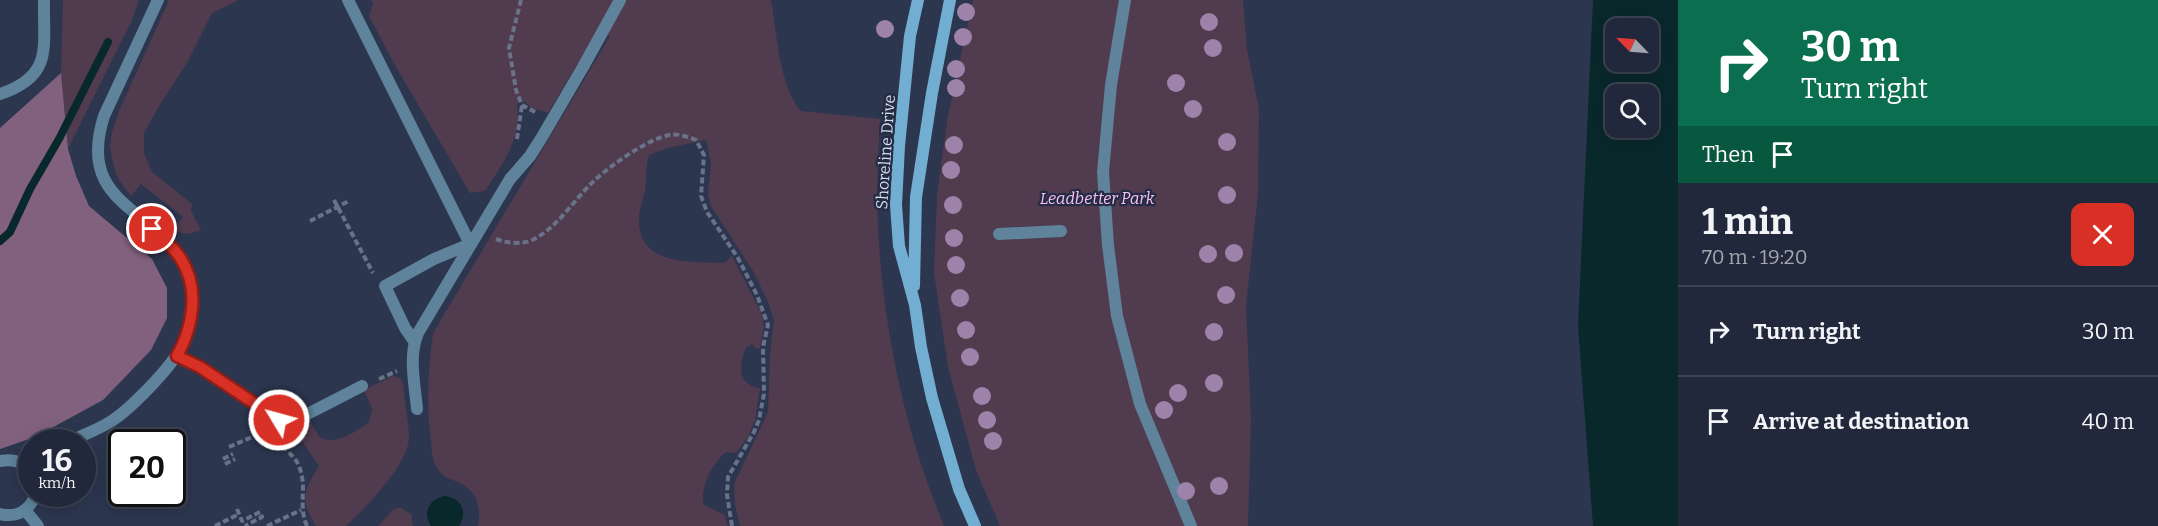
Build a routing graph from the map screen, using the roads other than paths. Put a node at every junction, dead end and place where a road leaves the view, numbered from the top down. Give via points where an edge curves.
1 (44, 0) edge
2 (158, 0) edge
3 (348, 0) edge
4 (620, 0) edge
5 (918, 0) edge
6 (950, 0) edge
7 (1125, 0) edge
8 (0, 94) edge
9 (1060, 231) dead end
10 (999, 234) dead end
11 (470, 244) junction
12 (915, 305) junction
13 (414, 341) junction
14 (177, 356) junction
15 (362, 386) road end
16 (417, 410) dead end
17 (96, 430) edge
18 (0, 461) edge
19 (18, 462) edge
20 (28, 507) edge
21 (25, 510) junction
22 (0, 514) edge
23 (38, 526) edge
24 (975, 526) edge
25 (1191, 526) edge

1 - 8 street via 43,63 32,78
2 - 14 street via 104,116 99,154 104,177 116,197 164,239 186,271 193,313
3 - 11 street
4 - 11 street via 530,156 510,179
5 - 12 main road, Shoreline Drive via 910,36 896,205 899,246
6 - 12 main road, Shoreline Drive via 916,197
7 - 25 street via 1110,85 1103,172 1117,316 1140,404
9 - 10 street
11 - 13 street
11 - 13 street via 386,286
12 - 24 main road, Shoreline Drive via 932,398 959,489
13 - 16 street
14 - 15 street via 286,423
14 - 17 street via 128,409
18 - 19 street
20 - 21 street
21 - 22 street via 9,516
21 - 23 street

